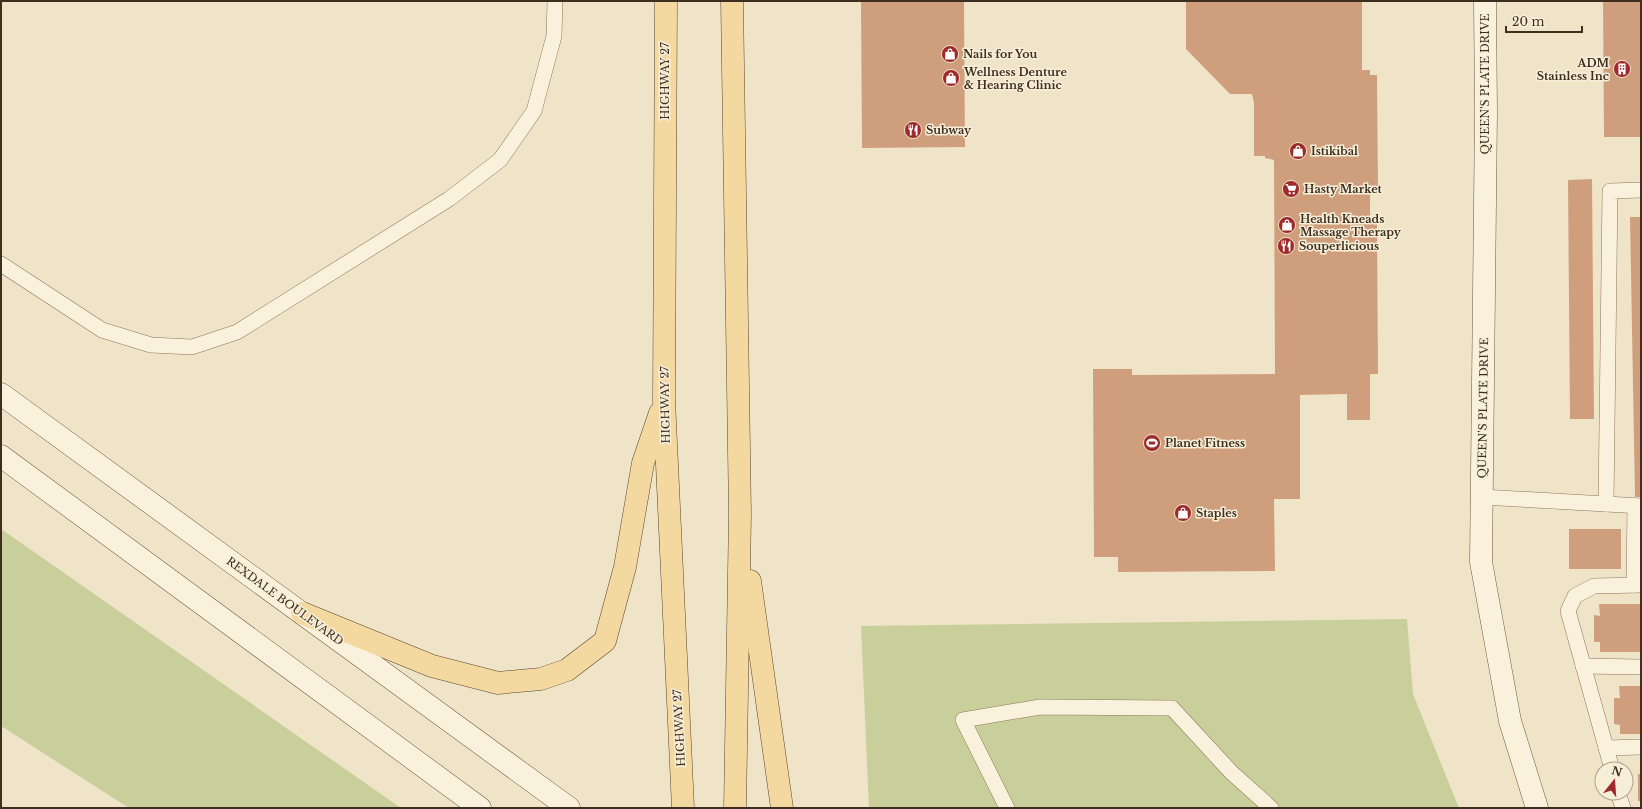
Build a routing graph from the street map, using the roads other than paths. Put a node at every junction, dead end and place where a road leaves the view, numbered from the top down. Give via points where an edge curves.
1 (555, 1) edge
2 (666, 1) edge
3 (732, 1) edge
4 (1485, 1) edge
5 (1641, 190) edge
6 (1, 264) edge
7 (1, 394) edge
8 (664, 400) junction
9 (1, 456) edge
10 (1482, 497) junction
11 (1606, 504) junction
12 (1638, 506) edge
13 (740, 514) junction
14 (1638, 585) edge
15 (302, 613) junction
16 (1583, 666) junction
17 (1641, 667) edge
18 (1641, 747) edge
19 (1606, 748) junction
20 (1610, 761) edge
21 (480, 808) edge
22 (569, 808) edge
23 (683, 808) edge
24 (735, 808) edge
25 (782, 808) edge
26 (1007, 808) edge
27 (1270, 808) edge
28 (1537, 808) edge

1 - 6 lane via 554,36 534,111 500,160 448,199 237,332 192,348 151,345 102,330
2 - 8 main road, HIGHWAY 27
3 - 13 main road
4 - 10 main road, QUEEN'S PLATE DRIVE
5 - 11 lane via 1610,191
7 - 15 main road, REXDALE BOULEVARD
8 - 15 main road via 643,463 625,567 605,641 567,670 541,679 498,683 432,666
8 - 23 main road, HIGHWAY 27
9 - 21 main road
10 - 11 lane
10 - 28 main road, QUEEN'S PLATE DRIVE via 1481,562 1510,721
11 - 12 lane
12 - 14 lane
13 - 24 main road
13 - 25 main road
14 - 16 lane via 1594,586 1576,596 1568,611
15 - 22 main road, REXDALE BOULEVARD
16 - 17 lane
16 - 19 lane
18 - 19 lane
19 - 20 lane
26 - 27 lane via 963,720 1048,707 1172,708 1231,772

